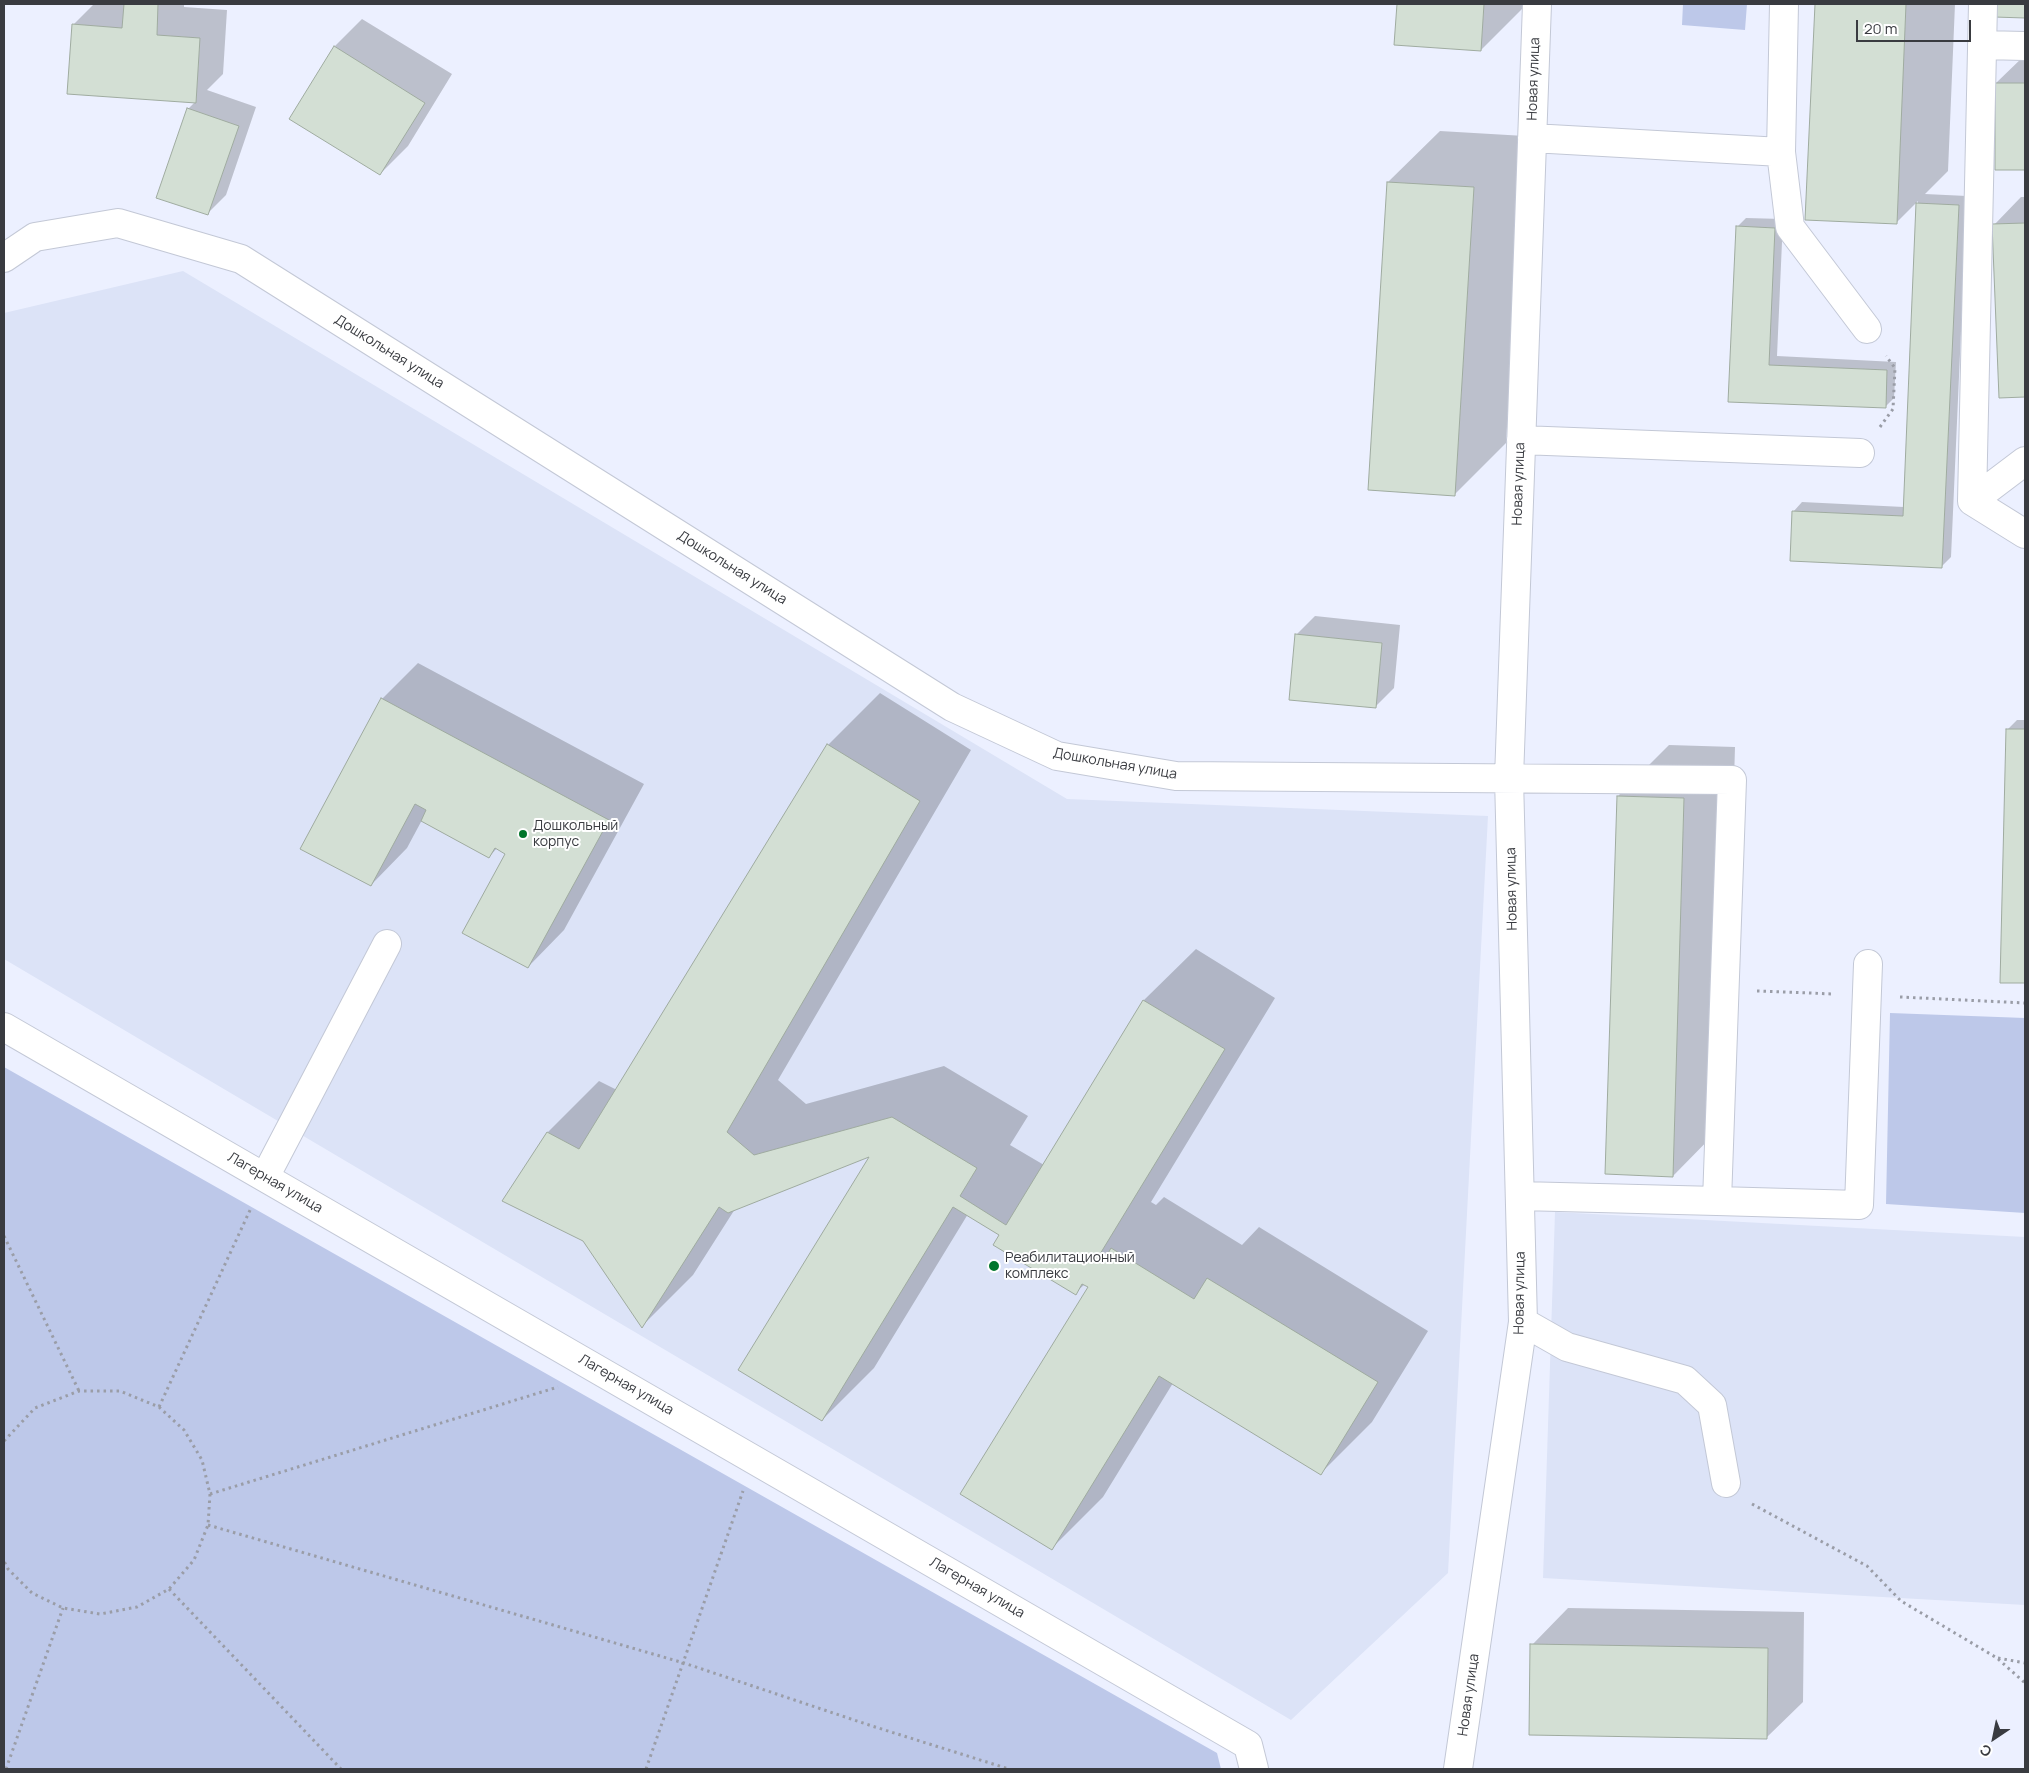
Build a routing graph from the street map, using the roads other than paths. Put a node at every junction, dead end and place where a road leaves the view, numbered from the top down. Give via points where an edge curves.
1 (1537, 4) edge
2 (1784, 4) edge
3 (1983, 4) edge
4 (1982, 45) junction
5 (2025, 46) edge
6 (1532, 138) junction
7 (1781, 152) junction
8 (4, 258) edge
9 (1867, 329) road end
10 (1521, 440) junction
11 (1860, 453) road end
12 (2025, 461) edge
13 (1972, 501) junction
14 (2025, 534) edge
15 (1509, 778) junction
16 (387, 944) dead end
17 (1868, 964) dead end
18 (4, 1027) edge
19 (265, 1177) junction
20 (1520, 1196) junction
21 (1717, 1201) junction
22 (1523, 1322) junction
23 (1726, 1483) road end
24 (1251, 1757) edge
25 (1458, 1769) edge

1 - 6 street, Новая улица
2 - 7 street
3 - 4 street
4 - 5 street
4 - 13 street
6 - 7 street
6 - 10 street, Новая улица
7 - 9 street via 1790,227
8 - 15 street, Дошкольная улица via 35,237 118,223 241,259 952,707 1057,756 1176,776
10 - 11 street
10 - 15 street, Новая улица
12 - 13 street
13 - 14 street
15 - 20 street, Новая улица
15 - 21 street, Дошкольная улица via 1732,780
16 - 19 street
17 - 21 street via 1859,1205
18 - 19 street, Лагерная улица
19 - 24 street, Лагерная улица via 755,1459
20 - 21 street
20 - 22 street, Новая улица
22 - 23 street via 1567,1347 1685,1380 1712,1405
22 - 25 street, Новая улица

